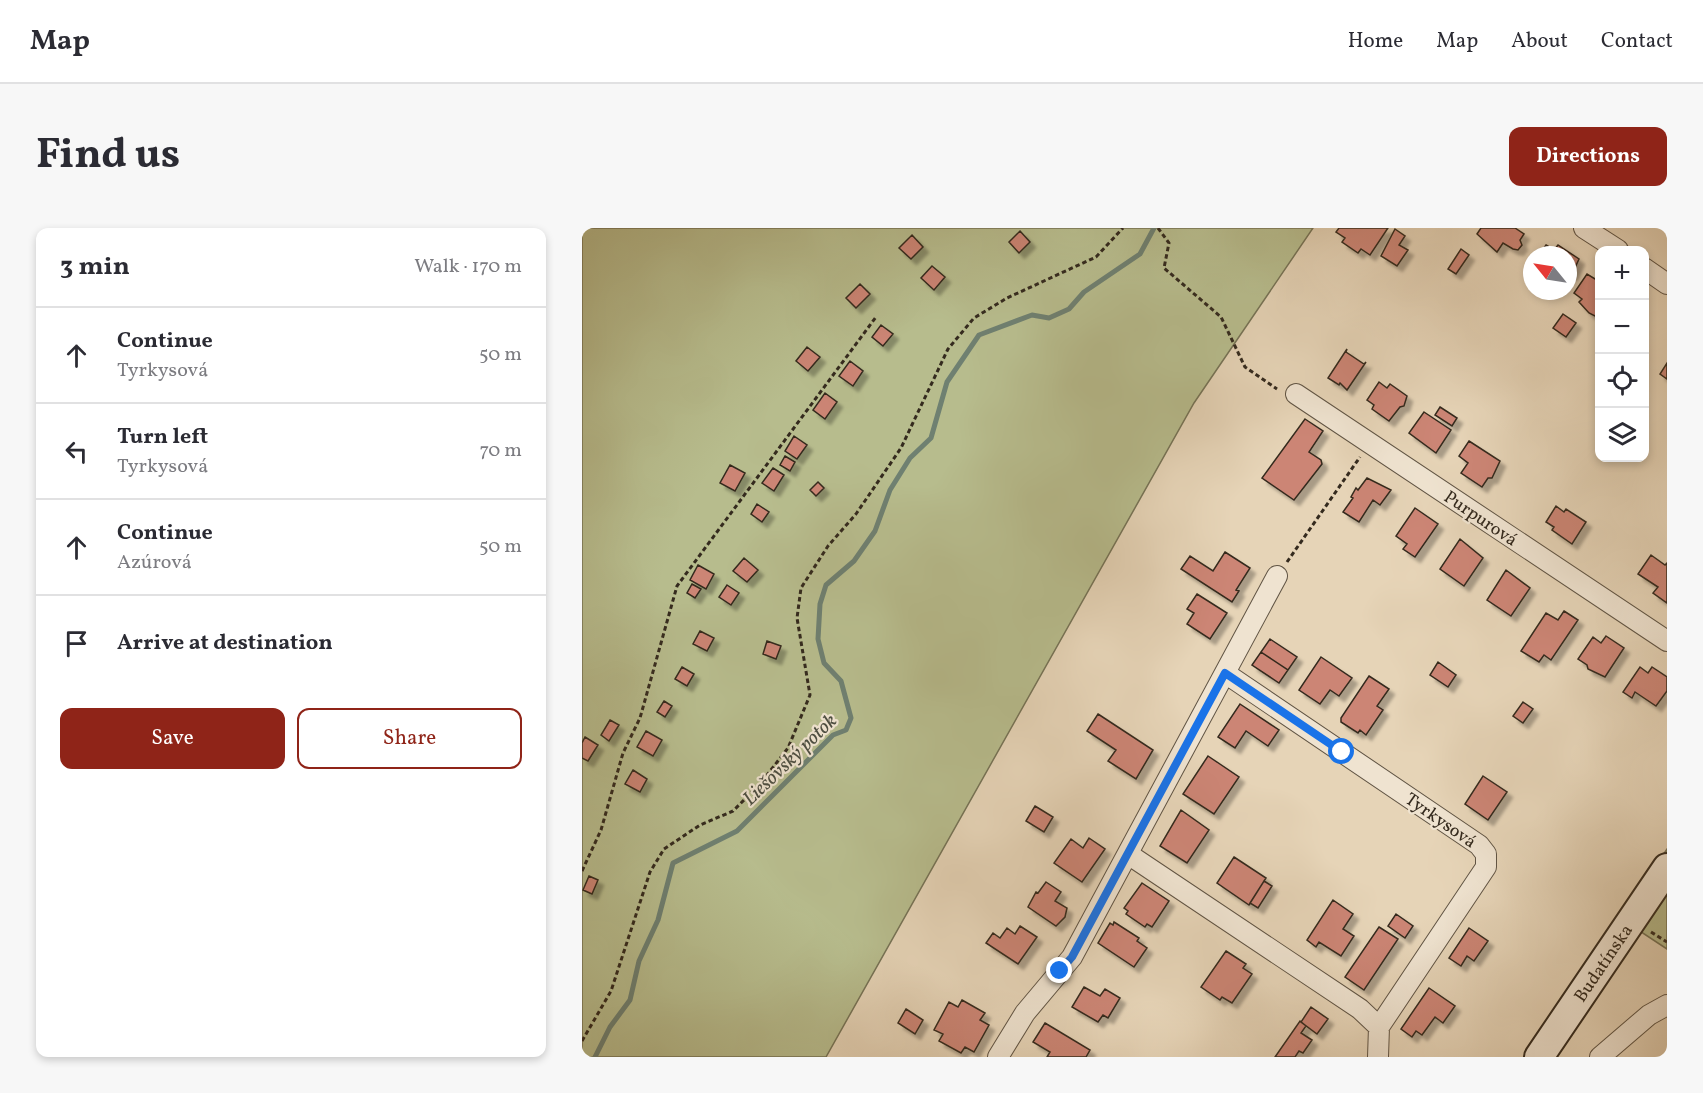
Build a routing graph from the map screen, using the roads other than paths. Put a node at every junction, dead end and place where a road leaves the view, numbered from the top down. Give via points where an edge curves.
1 (1584, 228) edge
2 (1612, 246) edge
3 (1649, 271) edge
4 (1667, 284) edge
5 (1296, 394) road end
6 (1277, 576) dead end
7 (1667, 641) edge
8 (1225, 673) junction
9 (1128, 854) junction
10 (1667, 868) edge
11 (1667, 1005) edge
12 (1379, 1027) junction
13 (998, 1057) edge
14 (1378, 1057) edge
15 (1539, 1057) edge
16 (1600, 1057) edge

1 - 2 street
3 - 4 street
5 - 7 street, Purpurová
6 - 8 street
8 - 9 street
8 - 12 street, Tyrkysová via 1479,844 1486,854 1486,867
9 - 12 street via 1360,1009
9 - 13 street via 1072,957 1025,1013
10 - 15 street, Budatínska
11 - 16 street via 1648,1015
12 - 14 street

